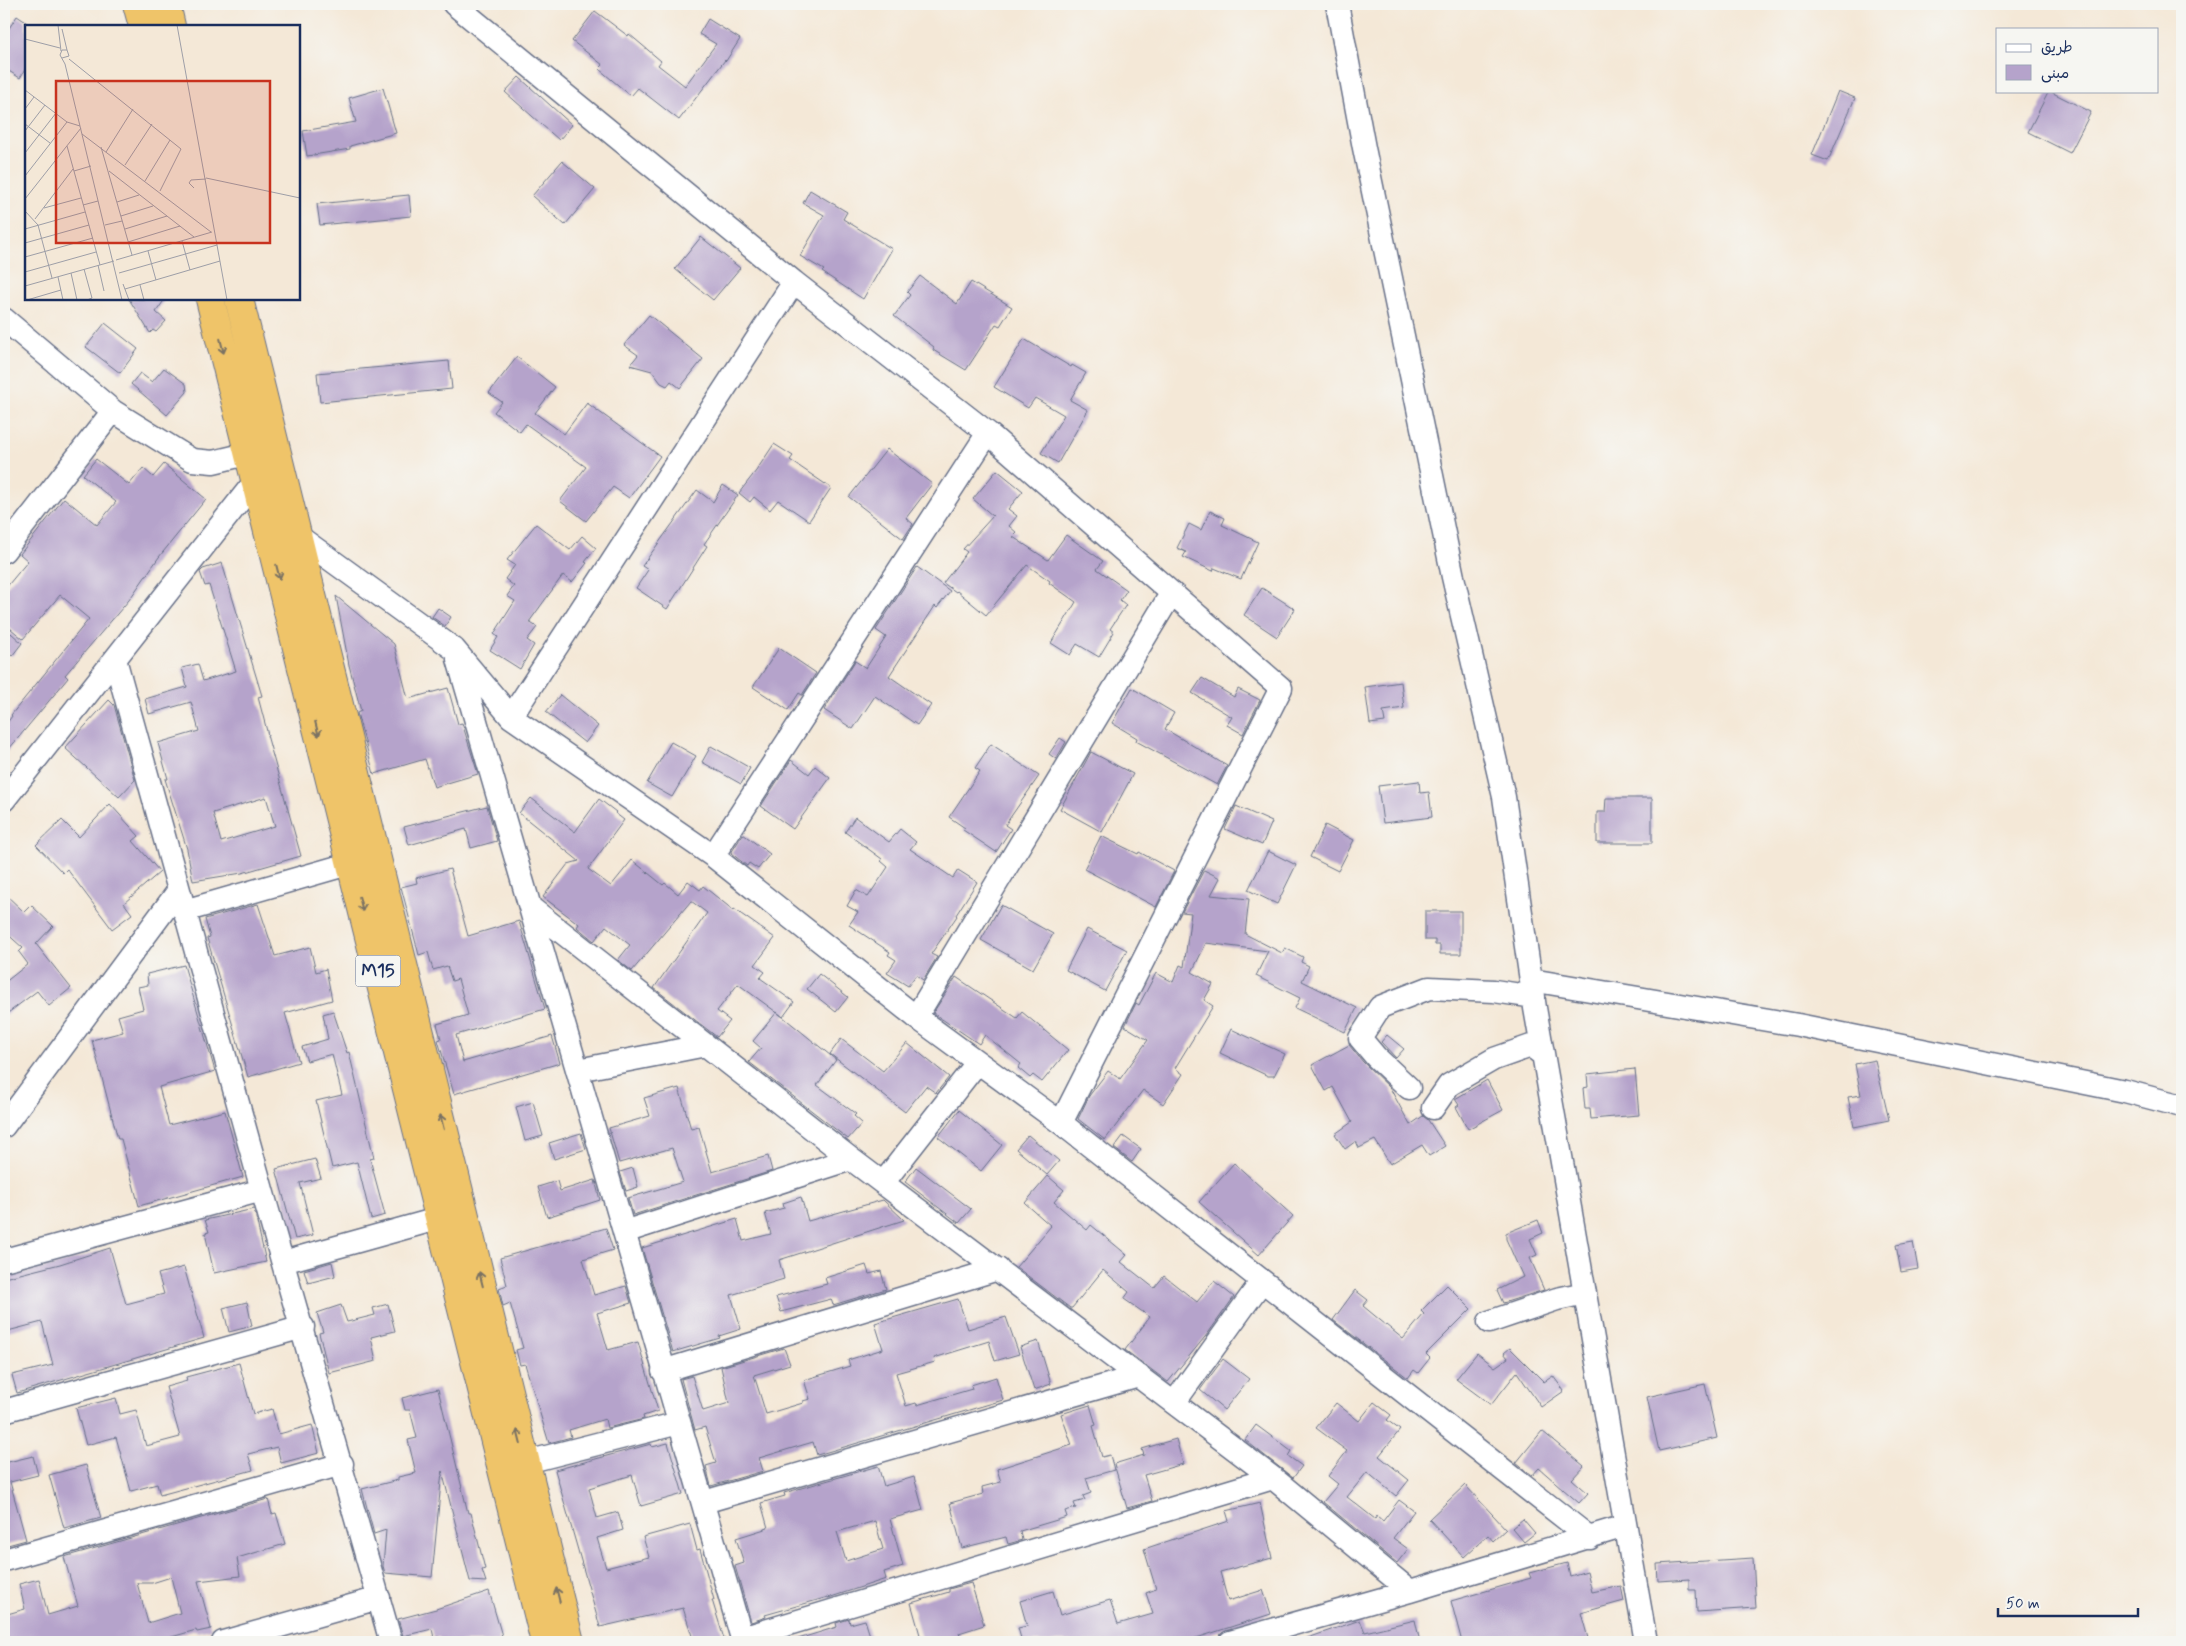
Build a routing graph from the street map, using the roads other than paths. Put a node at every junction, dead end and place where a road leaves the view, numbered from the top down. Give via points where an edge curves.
1 (137, 4) edge
2 (166, 4) edge
3 (454, 4) edge
4 (1337, 4) edge
5 (142, 25) edge
6 (171, 25) edge
7 (794, 282) junction
8 (210, 300) edge
9 (239, 300) edge
10 (6, 324) edge
11 (113, 411) junction
12 (988, 433) junction
13 (249, 453) junction
14 (279, 460) junction
15 (256, 480) junction
16 (298, 536) junction
17 (270, 539) junction
18 (4, 551) edge
19 (1171, 594) junction
20 (454, 649) junction
21 (115, 659) junction
22 (511, 717) junction
23 (4, 800) edge
24 (713, 856) junction
25 (377, 857) junction
26 (350, 862) junction
27 (181, 901) junction
28 (532, 908) junction
29 (1532, 988) junction
30 (916, 1016) junction
31 (706, 1045) junction
32 (1544, 1055) junction
33 (978, 1063) junction
34 (578, 1070) junction
35 (1409, 1088) dead end
36 (2182, 1106) edge
37 (1433, 1108) dead end
38 (1061, 1122) junction
39 (4, 1126) edge
40 (851, 1159) junction
41 (884, 1183) junction
42 (262, 1190) junction
43 (452, 1215) junction
44 (624, 1232) junction
45 (4, 1260) edge
46 (283, 1262) junction
47 (998, 1269) junction
48 (1262, 1281) junction
49 (1585, 1293) junction
50 (1489, 1322) dead end
51 (303, 1328) junction
52 (663, 1371) junction
53 (1139, 1376) junction
54 (1174, 1403) junction
55 (4, 1410) edge
56 (679, 1423) junction
57 (342, 1464) junction
58 (514, 1466) junction
59 (1273, 1478) junction
60 (704, 1502) junction
61 (1625, 1526) junction
62 (1590, 1538) junction
63 (4, 1560) edge
64 (1410, 1591) junction
65 (379, 1598) junction
66 (1290, 1634) edge
67 (743, 1640) edge
68 (224, 1642) edge
69 (391, 1642) edge
70 (545, 1642) edge
71 (570, 1642) edge
72 (1230, 1642) edge
73 (1646, 1642) edge

1 - 5 highway
2 - 6 highway
3 - 7 street
4 - 29 street via 1453,578 1504,797
7 - 12 street
7 - 22 street
8 -> 13 highway, M15
9 - 14 highway, M15
10 - 11 street
11 - 13 street via 192,460 213,462
11 - 18 street
12 - 19 street
12 - 24 street
13 - 14 street
13 - 15 highway, M15
14 - 15 street
14 - 16 highway, M15
15 - 17 highway, M15
15 - 21 street
16 - 17 street
16 - 20 street
16 - 25 highway, M15
17 -> 26 highway, M15
19 - 30 street
19 - 38 street via 1281,688
20 - 22 street
20 - 28 street
21 - 23 street
21 - 27 street
22 - 24 street
24 - 30 street
25 - 26 street
43 -> 25 highway, M15
26 - 27 street
26 -> 43 highway, M15
27 - 39 street
27 - 42 street
28 - 31 street
28 - 34 street
29 - 32 street
29 - 35 street via 1494,991 1429,988 1380,1007 1360,1038
29 - 36 street via 1798,1025 2125,1091
30 - 33 street
31 - 34 street
31 - 40 street
32 - 37 street via 1531,1046 1494,1059 1450,1085
32 - 49 street
33 - 38 street
33 - 41 street
34 - 44 street
38 - 48 street
40 - 41 street
40 - 44 street
41 - 47 street
42 - 45 street
42 - 46 street
43 - 46 street
43 - 58 highway, M15
44 - 52 street
46 - 51 street
47 - 52 street
47 - 53 street
48 - 54 street
48 - 62 street
49 - 50 street
49 - 61 street
51 - 55 street
51 - 57 street
52 - 56 street
53 - 54 street
53 - 60 street
54 - 59 street
56 - 58 street
56 - 60 street
57 - 63 street
57 - 65 street
58 - 70 highway, M15
71 -> 58 highway, M15
59 - 64 street
59 - 67 street
60 - 67 street
61 - 62 street
61 - 73 street
62 - 64 street
64 - 66 street
65 - 68 street
65 - 69 street
66 - 72 street

